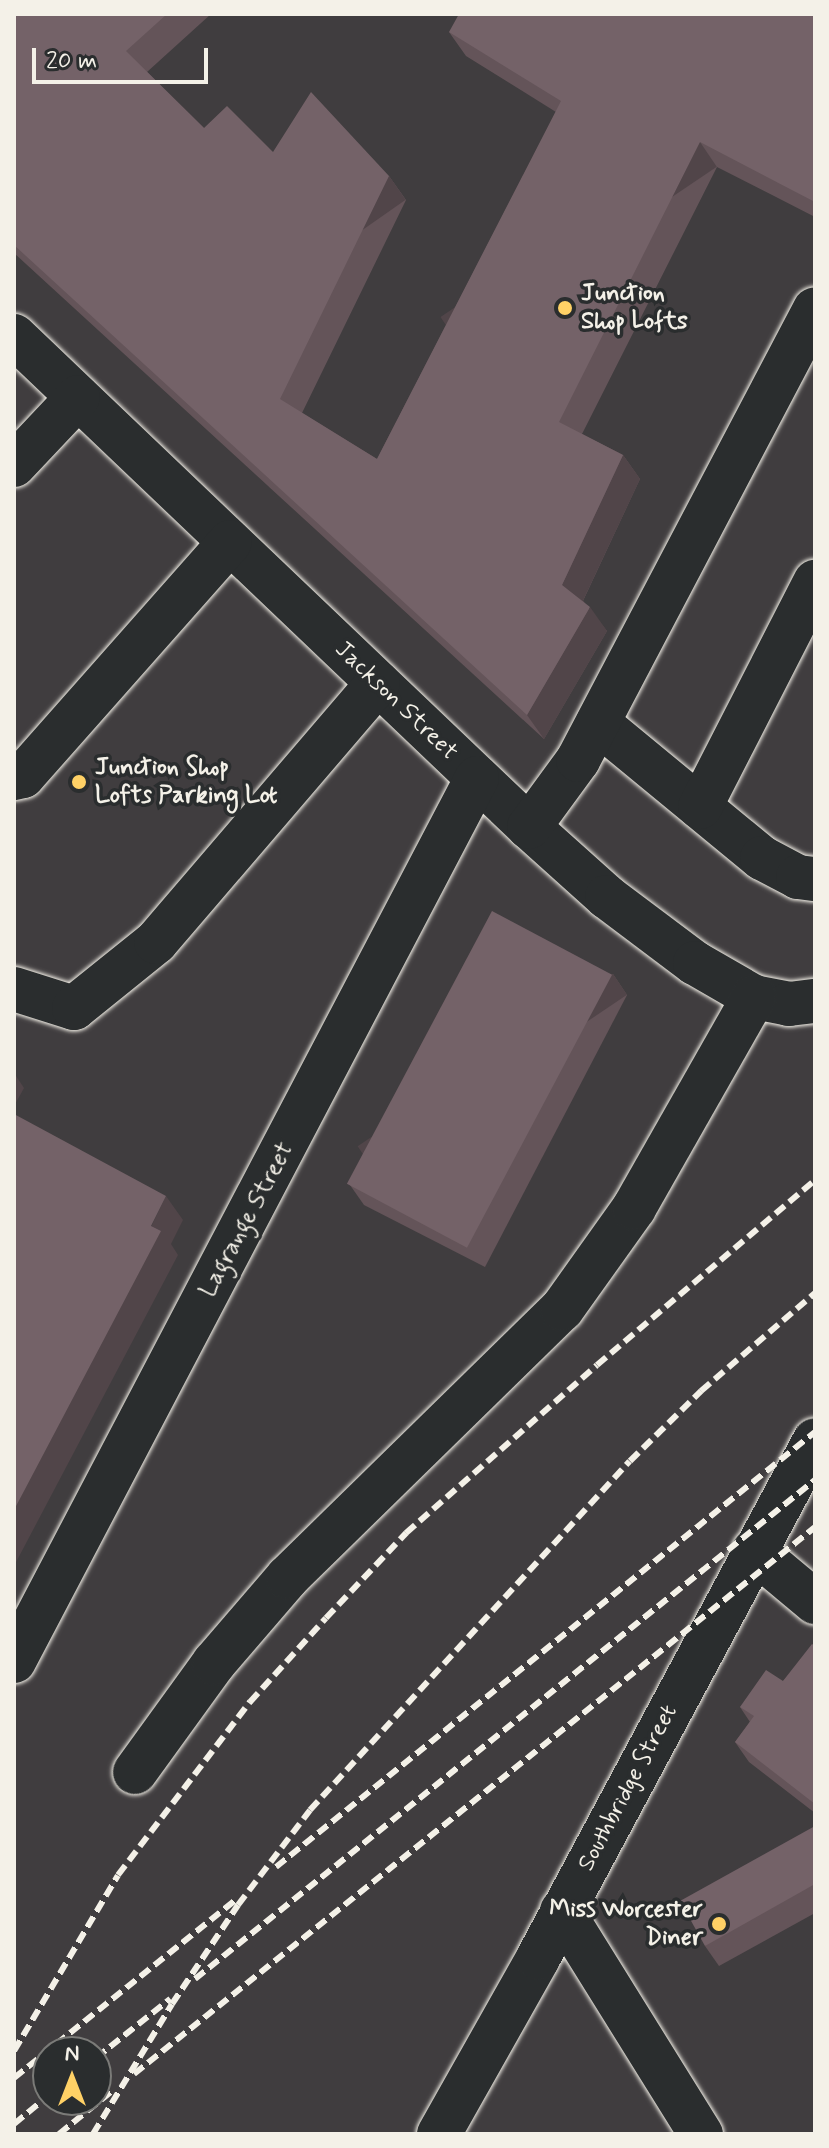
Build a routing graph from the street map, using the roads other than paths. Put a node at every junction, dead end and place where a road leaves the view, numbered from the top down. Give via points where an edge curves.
1 (815, 309) edge
2 (14, 336) edge
3 (78, 397) junction
4 (14, 465) edge
5 (230, 542) junction
6 (815, 582) edge
7 (378, 683) junction
8 (598, 723) junction
9 (14, 778) edge
10 (477, 778) junction
11 (700, 807) junction
12 (529, 827) junction
13 (815, 879) edge
14 (14, 989) edge
15 (754, 997) junction
16 (815, 1001) edge
17 (815, 1440) edge
18 (754, 1551) junction
19 (815, 1602) edge
20 (14, 1661) edge
21 (135, 1772) dead end
22 (562, 1911) junction
23 (439, 2134) edge
24 (701, 2134) edge

1 - 8 street
2 - 3 street, Jackson Street
3 - 4 street
3 - 5 street, Jackson Street
5 - 7 street, Jackson Street
5 - 9 street via 23,776
6 - 11 street
7 - 10 street, Jackson Street
7 - 14 street via 156,942 74,1008
8 - 11 street
8 - 12 street via 561,787
10 - 12 street, Jackson Street
10 - 20 street, Lagrange Street
11 - 13 street via 779,869
12 - 15 street, Jackson Street via 647,929
15 - 16 street, Jackson Street via 789,1004
15 - 21 street via 634,1208 562,1309 288,1577 214,1663
17 - 18 street, Southbridge Street
18 - 19 street
18 - 22 street, Southbridge Street
22 - 23 street, Southbridge Street
22 - 24 street

